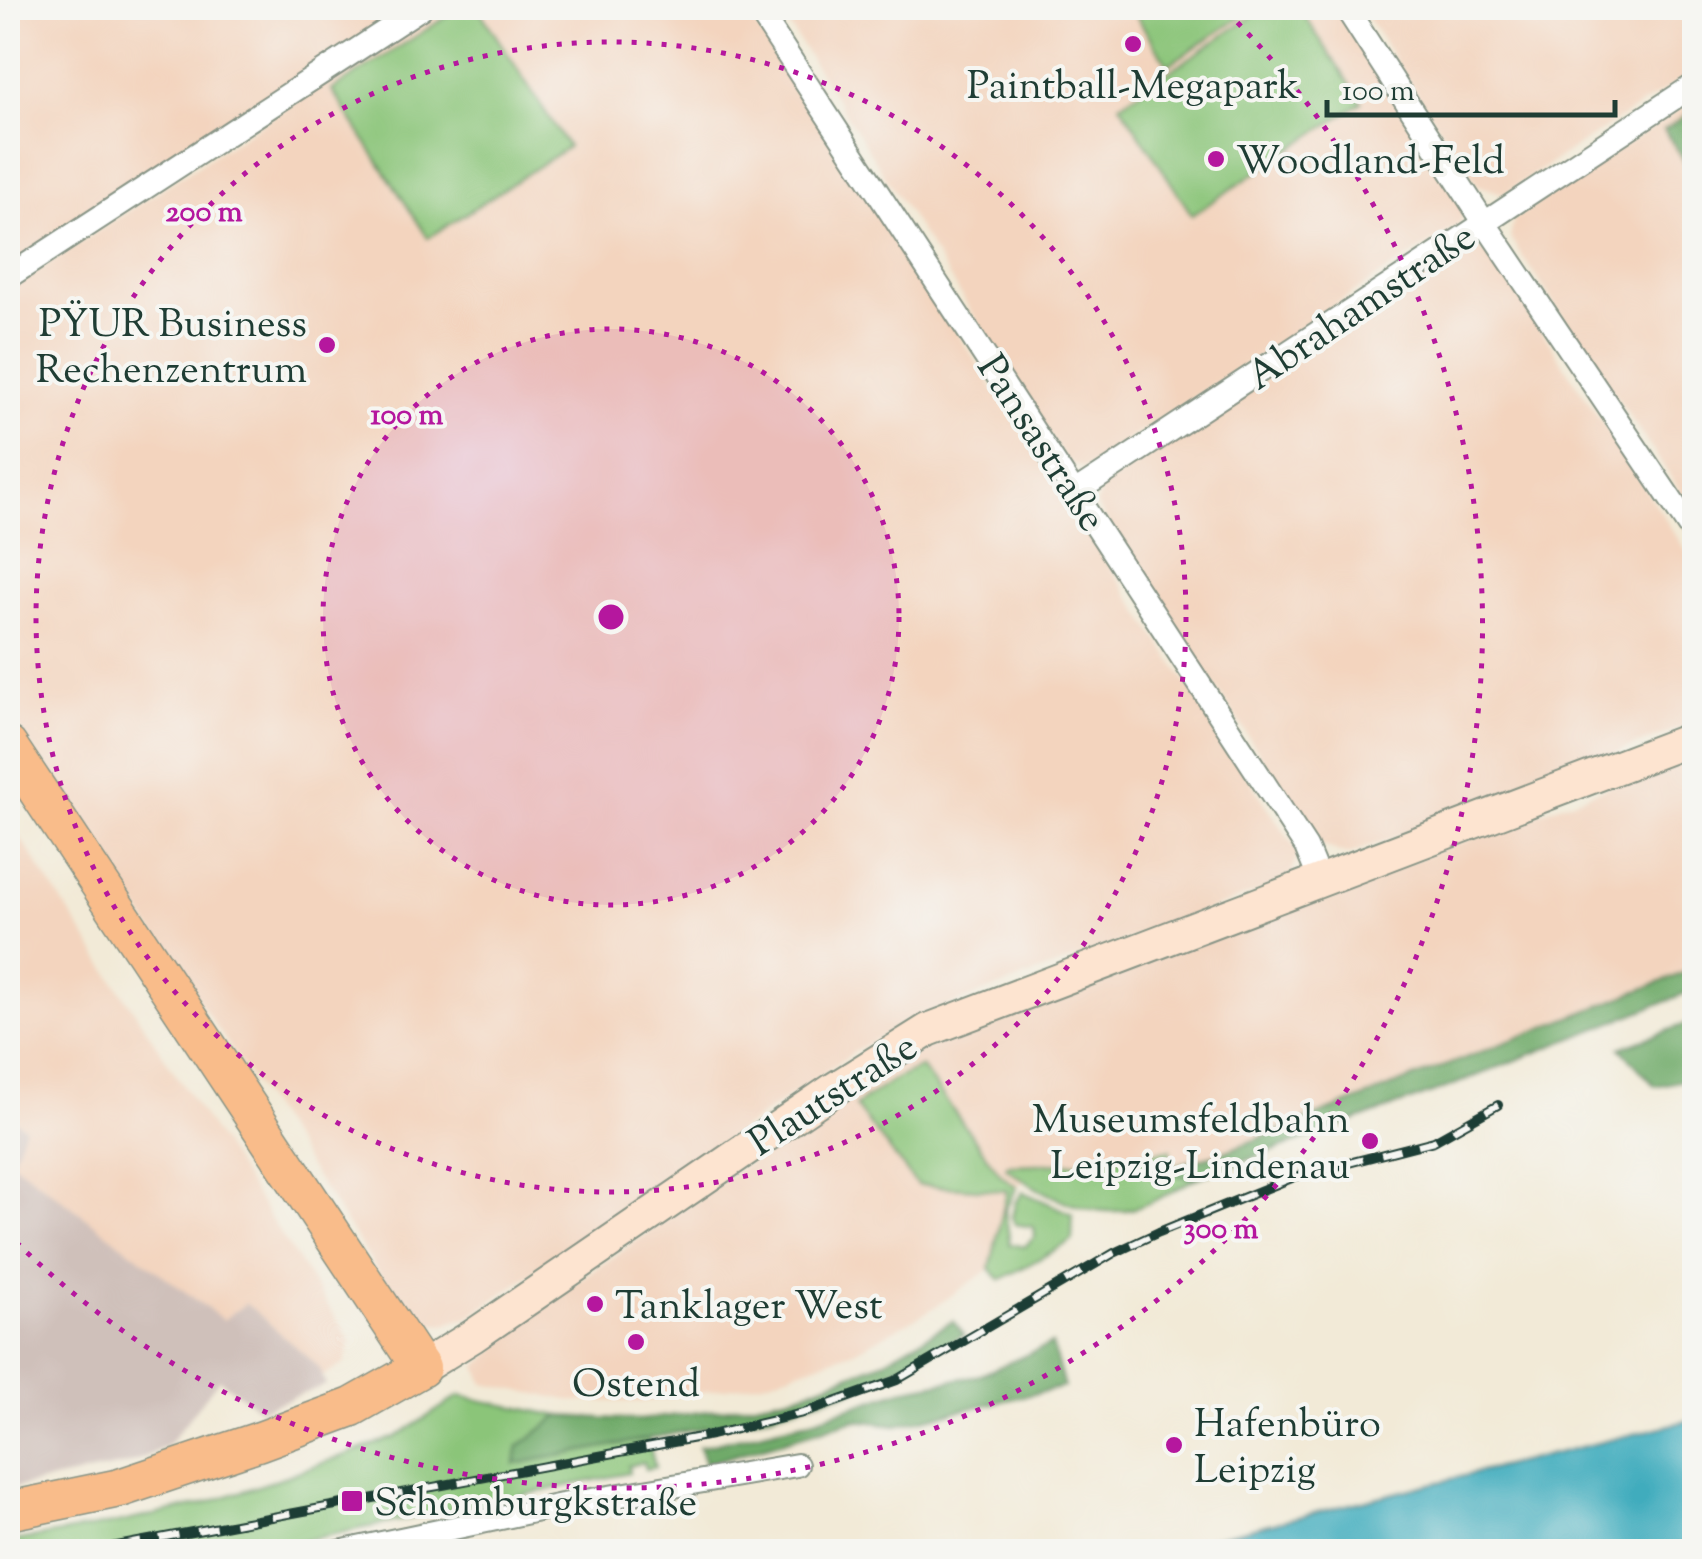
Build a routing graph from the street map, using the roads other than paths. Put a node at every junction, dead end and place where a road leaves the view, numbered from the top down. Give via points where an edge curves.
1 (421, 8) edge
2 (757, 8) edge
3 (1346, 8) edge
4 (1694, 85) edge
5 (1484, 222) junction
6 (8, 277) edge
7 (1076, 492) junction
8 (1694, 534) edge
9 (1694, 738) edge
10 (8, 746) edge
11 (1320, 881) junction
12 (421, 1368) junction
13 (797, 1465) dead end
14 (8, 1511) edge
15 (338, 1552) edge

1 - 6 street
2 - 7 street, Pansastraße
3 - 5 street
4 - 5 street, Abrahamstraße
5 - 7 street, Abrahamstraße
5 - 8 street
7 - 11 street, Pansastraße via 1306,847
9 - 11 main road, Plautstraße
10 - 12 main road
11 - 12 main road, Plautstraße via 928,1030
12 - 14 main road, Plautstraße via 352,1406 260,1441 120,1488
13 - 15 street

